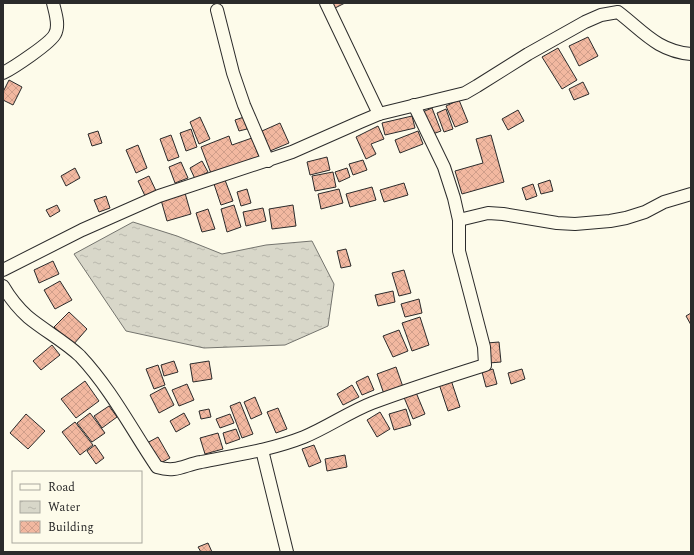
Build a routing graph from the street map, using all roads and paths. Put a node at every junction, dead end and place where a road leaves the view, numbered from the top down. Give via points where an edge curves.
1 (53, 3) edge
2 (326, 3) edge
3 (620, 7) edge
4 (217, 10) dead end
5 (691, 54) edge
6 (3, 73) edge
7 (414, 105) junction
8 (379, 114) junction
9 (268, 161) junction
10 (691, 194) edge
11 (459, 220) junction
12 (3, 270) edge
13 (3, 286) edge
14 (262, 450) junction
15 (287, 552) edge

1 - 6 street via 56,34
2 - 8 street
3 - 5 street via 641,32 656,43
3 - 7 street via 585,22 465,93
4 - 9 street via 232,73
7 - 8 street
7 - 11 street via 444,167
8 - 9 street
9 - 12 street via 138,205
10 - 11 street via 664,202 645,212 610,221 557,223 488,213
11 - 14 street via 459,251 484,347 485,365 371,403 304,437
13 - 14 street via 13,302 29,318 63,342 94,372 157,467 167,470
14 - 15 street

